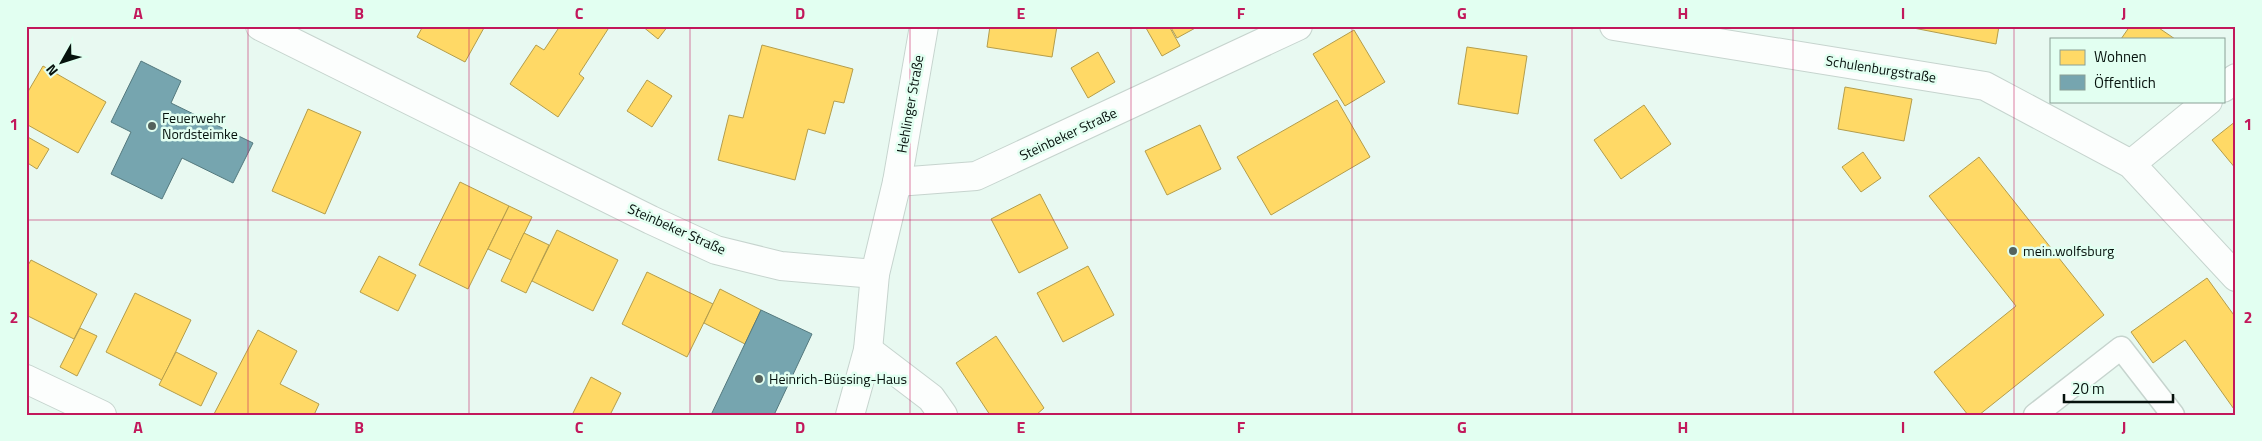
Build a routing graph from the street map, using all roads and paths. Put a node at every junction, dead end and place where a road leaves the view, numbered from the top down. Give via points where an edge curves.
1 (260, 26) edge
2 (924, 26) edge
3 (1298, 26) edge
4 (1614, 26) edge
5 (2236, 78) edge
6 (2224, 87) edge
7 (2207, 102) edge
8 (2131, 164) junction
9 (897, 182) junction
10 (875, 274) junction
11 (2236, 277) edge
12 (868, 350) junction
13 (26, 379) edge
14 (102, 415) edge
15 (850, 415) edge
16 (943, 415) edge
17 (2036, 415) edge
18 (2173, 415) edge

1 - 10 street, Steinbeker Straße via 716,250 781,266
2 - 9 street, Hehlinger Straße
3 - 9 street, Steinbeker Straße via 976,176
4 - 8 street, Schulenburgstraße via 1985,86
5 - 6 street
7 - 8 street
8 - 11 street, Schulenburgstraße
9 - 10 street
10 - 12 street
12 - 15 street
12 - 16 street via 931,398
13 - 14 street
17 - 18 lane via 2121,348

